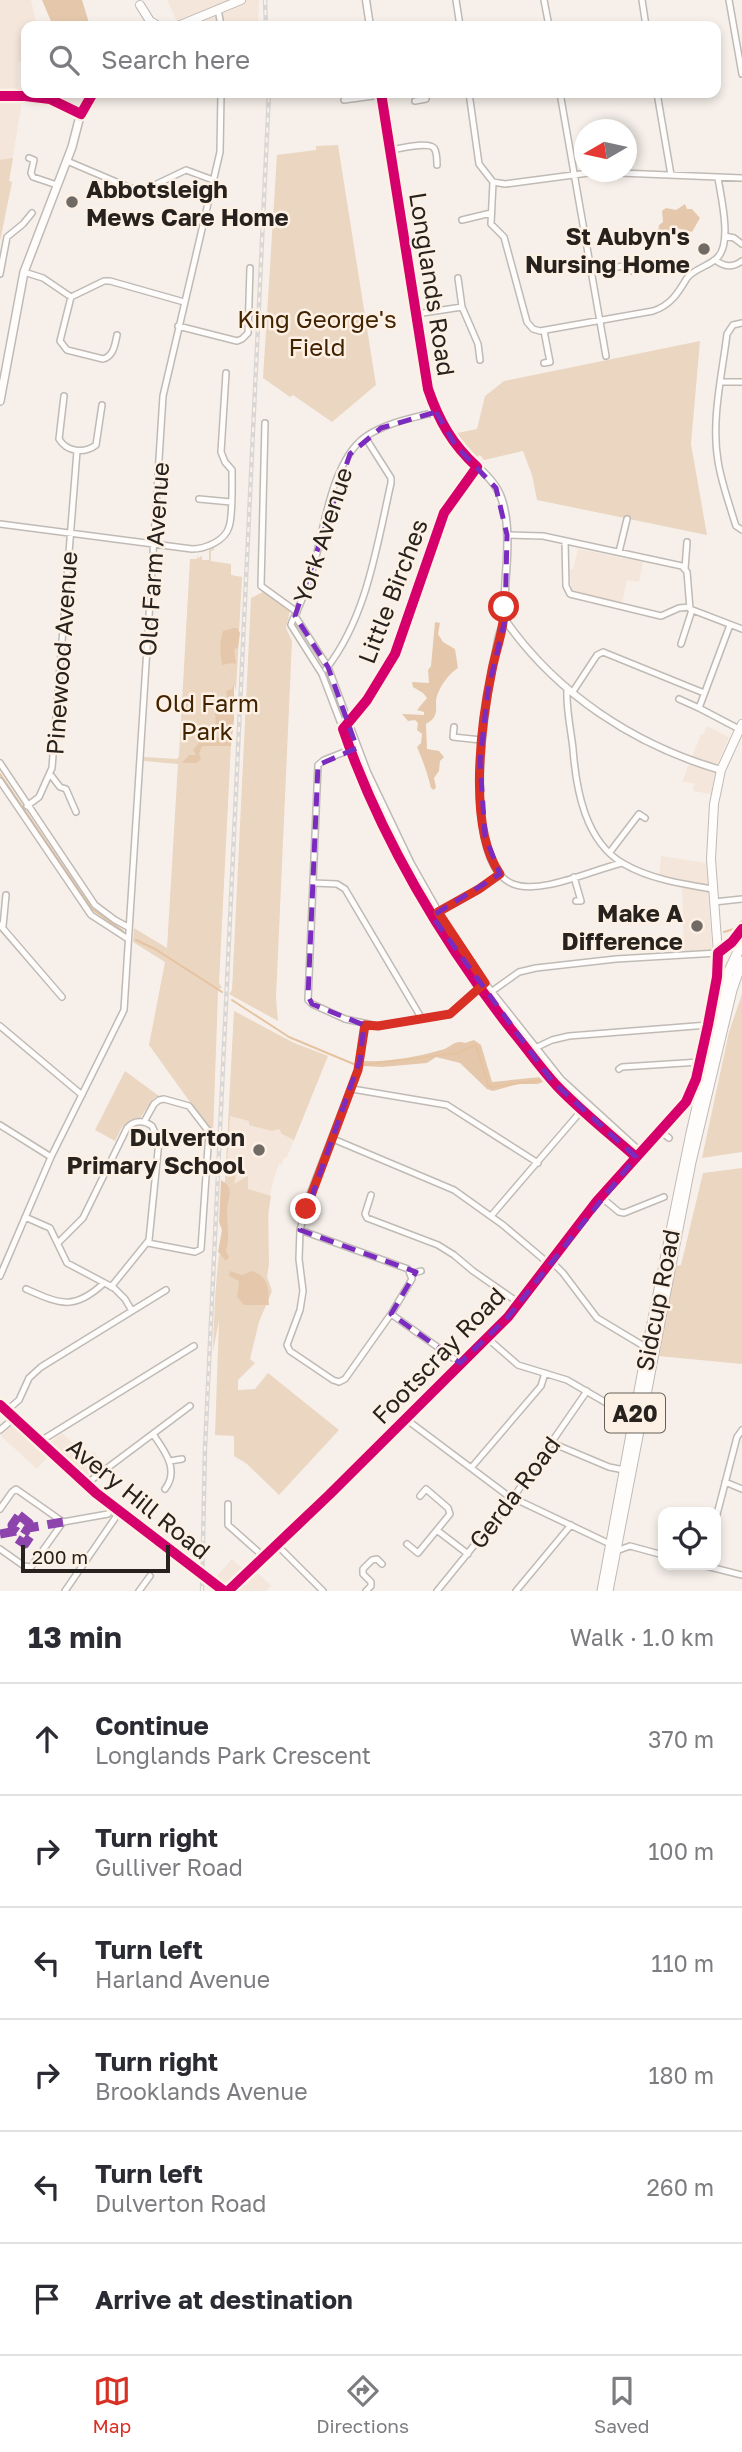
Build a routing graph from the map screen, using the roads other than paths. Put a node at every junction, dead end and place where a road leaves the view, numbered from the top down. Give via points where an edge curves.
1 (241, 0) edge
2 (366, 0) edge
3 (456, 0) edge
4 (544, 0) edge
5 (642, 0) edge
6 (729, 0) edge
7 (140, 2) edge
8 (218, 9) junction
9 (144, 21) edge
10 (150, 21) edge
11 (190, 21) edge
12 (220, 21) edge
13 (369, 21) edge
14 (459, 21) edge
15 (547, 21) edge
16 (645, 21) edge
17 (742, 74) edge
18 (0, 96) edge
19 (21, 97) edge
20 (33, 98) edge
21 (90, 98) edge
22 (220, 98) edge
23 (356, 98) edge
24 (382, 98) edge
25 (426, 98) edge
26 (470, 98) edge
27 (561, 98) edge
28 (658, 98) edge
29 (344, 100) dead end
30 (415, 101) dead end
31 (81, 114) junction
32 (390, 150) junction
33 (29, 158) dead end
34 (67, 161) junction
35 (438, 165) dead end
36 (574, 174) joint
37 (637, 174) edge
38 (671, 176) junction
39 (718, 178) junction
40 (742, 178) edge
41 (213, 180) junction
42 (493, 182) junction
43 (575, 182) edge
44 (57, 185) junction
45 (32, 213) dead end
46 (491, 213) junction
47 (462, 219) dead end
48 (470, 219) junction
49 (469, 226) dead end
50 (725, 236) junction
51 (742, 244) edge
52 (715, 260) junction
53 (742, 261) edge
54 (624, 266) dead end
55 (250, 268) dead end
56 (24, 272) junction
57 (590, 272) junction
58 (0, 274) edge
59 (458, 278) dead end
60 (71, 297) junction
61 (184, 302) junction
62 (462, 307) junction
63 (416, 314) junction
64 (598, 320) junction
65 (742, 323) edge
66 (178, 326) junction
67 (544, 331) junction
68 (117, 335) dead end
69 (606, 356) dead end
70 (480, 360) dead end
71 (544, 363) dead end
72 (226, 373) dead end
73 (721, 382) junction
74 (742, 382) edge
75 (64, 396) dead end
76 (0, 401) edge
77 (102, 405) dead end
78 (436, 412) junction
79 (265, 423) dead end
80 (365, 437) junction
81 (77, 451) junction
82 (477, 467) junction
83 (199, 499) dead end
84 (231, 502) junction
85 (627, 519) dead end
86 (0, 524) edge
87 (742, 530) edge
88 (69, 534) junction
89 (507, 535) junction
90 (565, 541) junction
91 (687, 542) dead end
92 (153, 545) junction
93 (619, 552) junction
94 (685, 569) junction
95 (691, 609) junction
96 (296, 614) junction
97 (505, 620) junction
98 (730, 625) junction
99 (742, 629) edge
100 (681, 643) dead end
101 (328, 667) junction
102 (322, 674) junction
103 (570, 692) junction
104 (704, 693) junction
105 (679, 699) dead end
106 (699, 708) junction
107 (350, 723) junction
108 (454, 727) dead end
109 (741, 728) edge
110 (343, 729) junction
111 (453, 737) junction
112 (481, 740) junction
113 (452, 746) dead end
114 (354, 749) junction
115 (0, 763) edge
116 (721, 770) junction
117 (50, 774) junction
118 (0, 782) edge
119 (27, 806) junction
120 (76, 812) dead end
121 (645, 818) dead end
122 (610, 852) junction
123 (622, 863) junction
124 (500, 874) junction
125 (574, 877) junction
126 (313, 883) junction
127 (712, 889) junction
128 (6, 895) dead end
129 (742, 899) edge
130 (581, 901) dead end
131 (713, 903) junction
132 (435, 914) junction
133 (1, 925) edge
134 (128, 927) junction
135 (128, 939) junction
136 (742, 943) edge
137 (718, 953) junction
138 (742, 961) edge
139 (485, 983) junction
140 (480, 988) junction
141 (491, 991) junction
142 (485, 996) junction
143 (62, 997) dead end
144 (422, 1019) junction
145 (365, 1025) junction
146 (708, 1025) junction
147 (0, 1026) edge
148 (532, 1050) junction
149 (700, 1062) junction
150 (620, 1069) dead end
151 (352, 1089) junction
152 (82, 1095) junction
153 (587, 1104) junction
154 (582, 1110) junction
155 (144, 1122) junction
156 (0, 1125) edge
157 (660, 1131) junction
158 (669, 1138) dead end
159 (333, 1139) junction
160 (639, 1154) junction
161 (51, 1157) junction
162 (538, 1163) junction
163 (371, 1195) dead end
164 (601, 1196) junction
165 (664, 1197) dead end
166 (491, 1216) junction
167 (24, 1218) junction
168 (300, 1230) junction
169 (58, 1243) junction
170 (148, 1243) junction
171 (549, 1261) junction
172 (421, 1271) dead end
173 (410, 1274) junction
174 (0, 1276) edge
175 (104, 1283) junction
176 (111, 1287) junction
177 (26, 1289) dead end
178 (166, 1290) dead end
179 (519, 1303) junction
180 (132, 1311) junction
181 (391, 1314) junction
182 (486, 1337) junction
183 (648, 1343) junction
184 (194, 1346) dead end
185 (460, 1363) junction
186 (545, 1373) junction
187 (338, 1382) junction
188 (587, 1391) junction
189 (340, 1392) dead end
190 (0, 1405) edge
191 (190, 1406) dead end
192 (6, 1412) junction
193 (13, 1419) junction
194 (634, 1419) junction
195 (407, 1420) junction
196 (0, 1430) edge
197 (742, 1430) edge
198 (153, 1434) junction
199 (39, 1442) junction
200 (552, 1443) junction
201 (182, 1459) dead end
202 (170, 1461) junction
203 (471, 1468) junction
204 (624, 1470) junction
205 (725, 1482) junction
206 (86, 1484) junction
207 (165, 1489) dead end
208 (742, 1489) edge
209 (420, 1496) dead end
210 (513, 1497) junction
211 (229, 1504) dead end
212 (113, 1506) junction
213 (719, 1507) edge
214 (0, 1509) edge
215 (120, 1511) junction
216 (63, 1522) junction
217 (571, 1525) junction
218 (438, 1531) junction
219 (407, 1544) dead end
220 (277, 1545) junction
221 (613, 1548) junction
222 (0, 1549) edge
223 (468, 1554) junction
224 (658, 1554) edge
225 (264, 1558) junction
226 (382, 1564) dead end
227 (721, 1570) edge
228 (742, 1575) edge
229 (150, 1576) dead end
230 (443, 1586) junction
231 (141, 1590) edge
232 (65, 1591) edge
233 (226, 1591) edge
234 (323, 1591) edge
235 (366, 1591) edge
236 (437, 1591) edge
237 (450, 1591) edge
238 (516, 1591) edge
239 (602, 1591) edge
240 (608, 1591) edge

1 - 8 main road
2 - 13 street
3 - 14 street
4 - 15 street
5 - 16 street
6 - 17 street
7 - 9 main road
7 - 10 main road
8 - 11 main road
8 - 12 street
18 - 19 street
20 - 31 street via 50,99
21 - 31 main road
22 - 41 street, Old Farm Avenue via 220,144
23 - 29 street
24 - 32 street, Longlands Road
25 - 30 street
26 - 42 street via 479,164
27 - 36 street
28 - 38 street
31 - 34 main road
32 - 35 street via 432,146
32 - 63 street, Longlands Road
33 - 44 street via 34,160 33,177
34 - 41 street via 140,192 187,170
34 - 44 main road
36 - 42 street
37 - 38 street
38 - 39 street
39 - 40 street
39 - 50 street
41 - 61 street, Old Farm Avenue
42 - 46 street
43 - 57 street
44 - 56 main road
45 - 58 street via 30,222 7,237
46 - 48 street
46 - 67 street via 491,224 504,237 527,322
47 - 48 street
48 - 49 street
50 - 51 street
50 - 52 street
52 - 53 street via 727,266
52 - 64 street via 691,275 681,292 664,306
54 - 57 street
55 - 66 street via 245,337 237,341
56 - 60 street via 43,278
56 - 76 main road
57 - 64 street
59 - 62 street
60 - 61 street via 110,281
60 - 68 street via 62,346 109,358
61 - 66 street, Old Farm Avenue
62 - 63 street
62 - 70 street
63 - 78 street, Longlands Road
64 - 67 street
64 - 69 street
65 - 73 street via 728,330
66 - 92 street, Old Farm Avenue via 163,396
67 - 71 street via 550,362
72 - 84 street via 221,452 232,470
73 - 74 street
73 - 87 street via 717,458 735,523
75 - 81 street via 59,439
77 - 81 street via 96,445
78 - 80 street, York Avenue
78 - 82 street, Longlands Road via 456,446
79 - 96 street via 261,586
80 - 96 street, York Avenue via 336,481
80 - 101 street via 391,483 376,554 354,620
81 - 88 street, Pinewood Avenue
82 - 89 street, Longlands Road via 502,499
82 - 107 street, Little Birches via 444,513 394,654
83 - 84 street
84 - 92 street via 229,528 210,546
85 - 93 street
86 - 88 street
88 - 92 street
88 - 117 street, Pinewood Avenue
89 - 90 street
89 - 97 street, Longlands Road
90 - 93 street
90 - 95 street via 570,594 661,616
91 - 94 street
92 - 134 street, Old Farm Avenue
93 - 94 street
94 - 95 street
95 - 98 street
95 - 100 street
96 - 101 street
96 - 102 street, York Avenue via 293,628
97 - 103 street
97 - 112 street
98 - 99 street
98 - 104 street
101 - 102 street
101 - 107 street
102 - 110 street
103 - 104 street via 603,652
103 - 116 street via 655,746
103 - 122 street via 578,791 589,822
104 - 106 street
105 - 106 street
106 - 109 street
107 - 110 street, Little Birches
107 - 114 street
108 - 111 street
109 - 116 main road, Footscray Road
110 - 114 street
111 - 112 street
111 - 113 street
112 - 124 street via 485,836
114 - 126 street via 318,765
114 - 132 street via 388,833
115 - 119 street
116 - 127 main road, Footscray Road via 711,833
117 - 119 street, Pinewood Avenue via 39,797
117 - 120 street via 60,787 69,788
118 - 135 street via 91,915
119 - 134 street via 97,907
121 - 122 street via 639,814
122 - 123 street
123 - 125 street
123 - 127 street via 659,878
124 - 125 street via 513,884 529,887
124 - 132 street
125 - 130 street
126 - 144 street via 345,889
126 - 145 street via 308,1000
127 - 131 main road, Footscray Road
128 - 133 street
129 - 131 street
131 - 137 main road, Footscray Road
132 - 139 street
132 - 140 street
133 - 143 street
134 - 135 street, Old Farm Avenue
135 - 152 street, Old Farm Avenue via 123,1015
136 - 183 highway, Sidcup Road / A20 via 728,973
137 - 141 street via 536,968 519,972
137 - 146 main road, Footscray Road
138 - 221 highway, Sidcup Road / A20 via 688,1182
139 - 140 street
139 - 141 street
140 - 142 street
140 - 144 street via 455,1012
141 - 142 street
141 - 148 street
142 - 148 street
144 - 145 street
145 - 151 street
146 - 148 street via 569,1036
146 - 149 main road, Footscray Road
147 - 152 street
148 - 153 street
148 - 154 street via 558,1087
149 - 150 street
149 - 157 main road, Footscray Road via 692,1091
151 - 159 street
151 - 162 street via 447,1105
152 - 161 street, Old Farm Avenue
153 - 154 street
153 - 160 street
154 - 160 street
154 - 162 street
155 - 169 street via 127,1128 83,1218
155 - 170 street via 154,1128 159,1141
155 - 170 street via 157,1101 164,1099 189,1106 209,1132 201,1249 195,1252
156 - 161 street
157 - 158 street
157 - 160 main road, Footscray Road
159 - 166 street via 441,1183
159 - 168 street
160 - 164 main road, Footscray Road
161 - 167 street, Old Farm Avenue
162 - 166 street
163 - 179 street via 367,1218 438,1245
164 - 165 street via 623,1213
164 - 171 main road, Footscray Road
166 - 171 street
167 - 169 street via 50,1228
167 - 174 street, Old Farm Avenue
168 - 173 street via 408,1269
168 - 187 street via 303,1291 287,1345
169 - 175 street via 67,1263
170 - 176 street
171 - 179 main road, Footscray Road
171 - 183 street via 564,1273 597,1318 615,1331
172 - 173 street
173 - 181 street via 412,1279
175 - 176 street
175 - 177 street via 66,1304
176 - 180 street
178 - 180 street
179 - 182 main road, Footscray Road
180 - 192 street via 41,1367
181 - 185 street
181 - 187 street
182 - 185 main road, Footscray Road
182 - 186 street via 518,1365
183 - 194 highway, Sidcup Road / A20
184 - 199 street
185 - 195 main road, Footscray Road
186 - 188 street
186 - 203 street via 541,1387
187 - 189 street
188 - 194 street
188 - 200 street, Gerda Road
190 - 192 street, Avery Hill Road
191 - 198 street
192 - 193 street, Avery Hill Road
193 - 196 street
193 - 199 street, Avery Hill Road
194 - 204 highway, Sidcup Road / A20
195 - 203 street
195 - 220 main road, Footscray Road
197 - 205 street
198 - 202 street
198 - 206 street
199 - 206 street, Avery Hill Road
200 - 204 street
200 - 210 street, Gerda Road
201 - 202 street
202 - 207 street via 171,1480
203 - 210 street
204 - 221 highway, Sidcup Road / A20
205 - 208 street
205 - 213 street
206 - 212 street, Avery Hill Road
209 - 218 street via 426,1489 449,1511
210 - 217 street
210 - 223 street, Gerda Road
211 - 225 street via 228,1524
212 - 215 street, Avery Hill Road
212 - 216 street via 108,1514
214 - 216 street via 16,1489
215 - 232 street
215 - 233 street, Avery Hill Road, bridge
216 - 222 street via 32,1567
217 - 221 street
217 - 238 street
218 - 219 street via 418,1553
218 - 223 street
220 - 225 main road, Footscray Road
220 - 234 street
221 - 224 street via 630,1546
221 - 239 highway, Sidcup Road / A20
221 - 240 highway, Sidcup Road / A20
223 - 230 street, Gerda Road
225 - 233 main road, Footscray Road
226 - 235 street via 372,1560 363,1569 371,1582
227 - 228 street
229 - 231 street
230 - 236 street, Gerda Road
230 - 237 street

